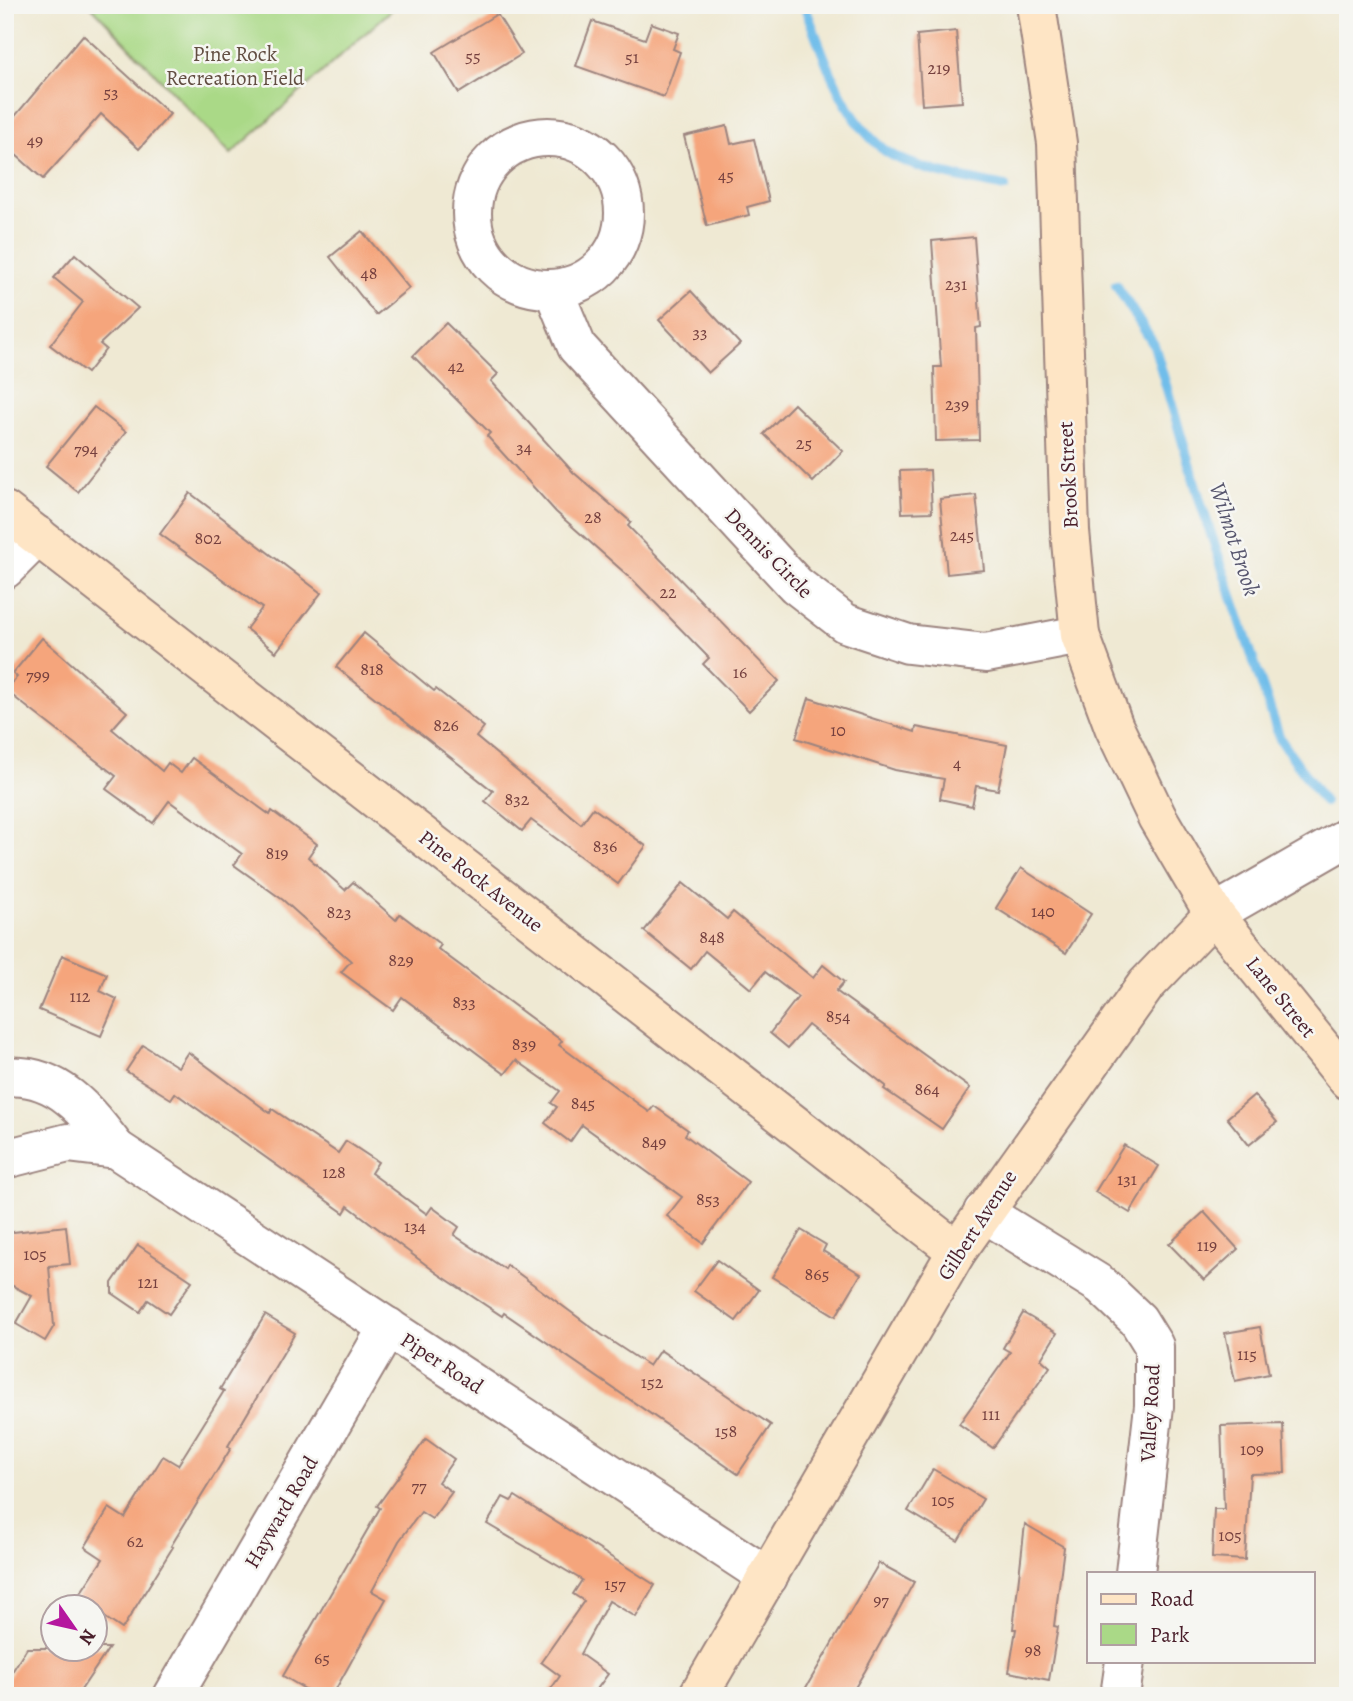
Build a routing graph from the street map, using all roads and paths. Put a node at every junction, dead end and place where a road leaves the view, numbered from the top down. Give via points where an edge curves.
1 (1036, 5) edge
2 (553, 289) dead end
3 (5, 511) edge
4 (38, 536) junction
5 (5, 569) edge
6 (1080, 635) junction
7 (1348, 837) edge
8 (1214, 914) junction
9 (5, 1077) edge
10 (1348, 1080) edge
11 (116, 1149) junction
12 (5, 1159) edge
13 (983, 1212) junction
14 (957, 1251) junction
15 (388, 1327) junction
16 (1135, 1572) edge
17 (768, 1577) junction
18 (1125, 1662) edge
19 (173, 1696) edge
20 (698, 1696) edge
21 (1120, 1696) edge

1 - 6 street, Brook Street via 1057,143 1069,517
2 - 6 street, Dennis Circle via 577,347 796,585 845,623 908,644 986,653
3 - 4 street, Pine Rock Avenue
4 - 5 street
4 - 14 street, Pine Rock Avenue
6 - 8 street, Brook Street via 1119,738 1157,817
7 - 8 street, Gilbert Avenue
8 - 10 street, Lane Street
8 - 13 street, Gilbert Avenue via 1146,985
9 - 11 street, Piper Road via 23,1075 55,1086 84,1108
11 - 12 street, Piper Road via 68,1143
11 - 15 street, Piper Road
13 - 14 street, Gilbert Avenue
13 - 16 street, Valley Road via 1101,1285 1138,1321 1154,1346 1154,1406
14 - 17 street, Gilbert Avenue
15 - 17 street, Piper Road
15 - 19 street, Hayward Road
17 - 20 street, Gilbert Avenue
18 - 21 street

